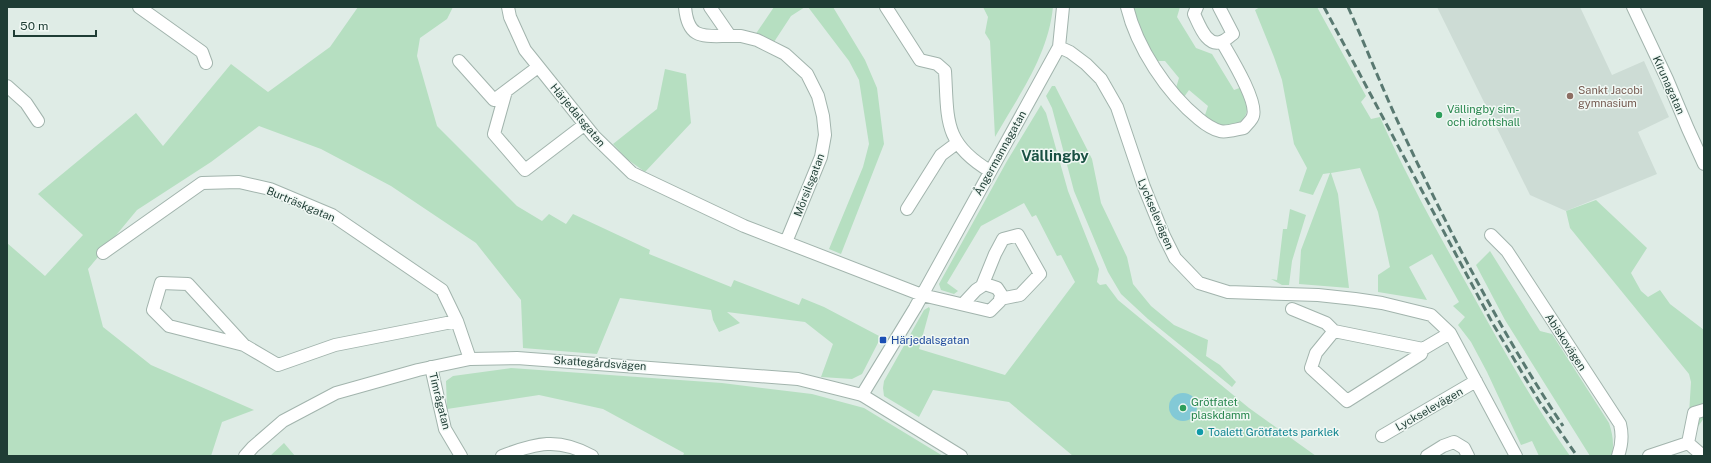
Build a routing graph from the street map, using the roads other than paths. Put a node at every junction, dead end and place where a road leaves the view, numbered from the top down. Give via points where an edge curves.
1 (139, 7) edge
2 (508, 7) edge
3 (685, 7) edge
4 (710, 7) edge
5 (886, 7) edge
6 (1064, 7) edge
7 (1127, 7) edge
8 (1197, 7) edge
9 (1219, 7) edge
10 (1632, 7) edge
11 (730, 36) junction
12 (1222, 42) junction
13 (1059, 47) junction
14 (460, 62) dead end
15 (206, 64) dead end
16 (538, 67) junction
17 (7, 86) edge
18 (506, 91) junction
19 (38, 121) dead end
20 (584, 125) junction
21 (957, 143) junction
22 (1704, 164) edge
23 (990, 171) junction
24 (907, 209) dead end
25 (1491, 236) dead end
26 (786, 242) junction
27 (103, 253) dead end
28 (982, 286) junction
29 (922, 295) junction
30 (1000, 299) junction
31 (962, 304) junction
32 (1292, 308) dead end
33 (457, 321) junction
34 (1334, 331) junction
35 (1450, 333) junction
36 (244, 345) junction
37 (1423, 349) junction
38 (470, 359) junction
39 (431, 367) junction
40 (1476, 381) junction
41 (862, 396) junction
42 (1704, 410) edge
43 (1382, 436) dead end
44 (1688, 443) junction
45 (245, 456) edge
46 (461, 456) edge
47 (502, 456) edge
48 (592, 456) edge
49 (961, 456) edge
50 (1427, 456) edge
51 (1468, 456) edge
52 (1516, 456) edge
53 (1618, 456) edge
54 (1649, 456) edge
55 (1703, 456) edge

1 - 15 street via 202,52
2 - 16 street, Härjedalsgatan via 525,50
3 - 11 street, Mörsilsgatan via 686,21 692,30 702,36
4 - 11 street
5 - 21 street via 920,60 937,64 945,71 949,124
6 - 13 street, Ångermannagatan
7 - 12 street via 1134,28 1156,70 1183,106 1210,127 1221,132 1244,128 1254,116 1254,107 1245,83
8 - 12 street via 1194,14 1204,36 1214,42
9 - 12 street via 1233,34
10 - 22 street, Kirunagatan
11 - 26 street, Mörsilsgatan via 756,40 785,54 807,74 818,96 825,135 821,157
13 - 23 street, Ångermannagatan
13 - 35 street, Lyckselevägen via 1086,64 1101,79 1117,107 1164,236 1175,258 1199,283 1228,292 1318,295 1382,303 1431,315
14 - 18 street via 494,100
16 - 18 street
16 - 20 street, Härjedalsgatan
17 - 19 street via 26,103
18 - 20 street via 494,134 525,170
20 - 26 street, Härjedalsgatan via 632,173 744,226
21 - 23 street via 975,162
21 - 24 street via 941,155
23 - 29 street, Ångermannagatan
25 - 53 street, Abiskovägen via 1507,251 1620,424 1622,446
26 - 29 street, Härjedalsgatan
27 - 33 street, Burträskgatan via 202,183 240,182 270,189 332,215 442,290
28 - 30 street via 984,284 997,288 1001,294
28 - 30 street via 994,254 1003,239 1018,235 1040,274 1020,295
28 - 31 street
29 - 31 street
29 - 41 street, Ångermannagatan
30 - 31 street via 990,311
32 - 34 street via 1326,324
33 - 36 street via 335,345 278,365
33 - 38 street, Burträskgatan
34 - 37 street
34 - 37 street via 1316,353 1311,368 1347,401 1421,354
35 - 37 street
35 - 40 street, Lyckselevägen
36 - 36 street via 188,284 161,283 153,310 169,326
38 - 39 street, Skattegårdsvägen
38 - 41 street, Skattegårdsvägen via 576,361 798,379
39 - 45 street, Skattegårdsvägen via 336,393 283,421
39 - 46 street, Timrågatan via 445,429
40 - 43 street, Lyckselevägen
40 - 52 street, Lyckselevägen
41 - 49 street, Skattegårdsvägen
42 - 44 street via 1694,413
44 - 54 street
44 - 55 street
47 - 48 street via 522,448 548,443 564,445
50 - 51 street via 1454,442 1464,448

